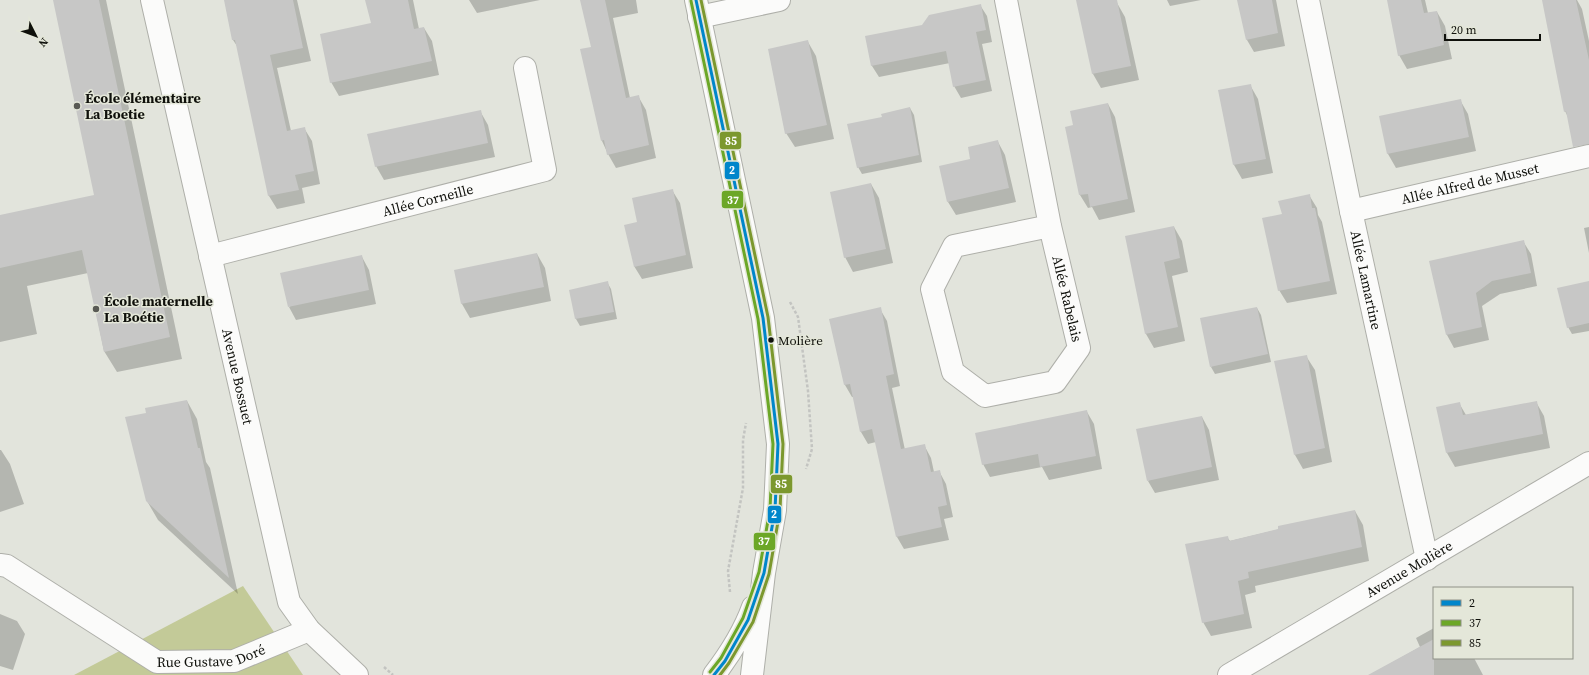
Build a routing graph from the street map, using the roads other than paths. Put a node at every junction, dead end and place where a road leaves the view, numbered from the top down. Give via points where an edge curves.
1 (152, 0) edge
2 (779, 0) edge
3 (1006, 0) edge
4 (1308, 0) edge
5 (697, 9) edge
6 (524, 68) dead end
7 (1589, 156) edge
8 (1351, 211) junction
9 (1050, 226) junction
10 (210, 256) junction
11 (1589, 463) edge
12 (1427, 559) junction
13 (0, 565) edge
14 (764, 573) junction
15 (309, 630) junction
16 (357, 675) edge
17 (714, 675) edge
18 (752, 675) edge
19 (1229, 675) edge

1 - 10 street, Avenue Bossuet
2 - 5 street
3 - 9 street, Allée Rabelais
4 - 8 street, Allée Lamartine
5 - 14 street via 764,318 778,444 775,510
6 - 10 street, Allée Corneille via 545,170
7 - 8 street, Allée Alfred de Musset
8 - 12 street, Allée Lamartine
9 - 9 street, Allée Rabelais via 1079,348 1055,382 985,396 953,372 932,289 954,246
10 - 15 street, Avenue Bossuet via 289,602
11 - 12 street, Avenue Molière
12 - 19 street, Avenue Molière
13 - 15 street, Rue Gustave Doré via 7,566 157,662 234,661
14 - 17 street via 748,620
14 - 18 street
15 - 16 street

